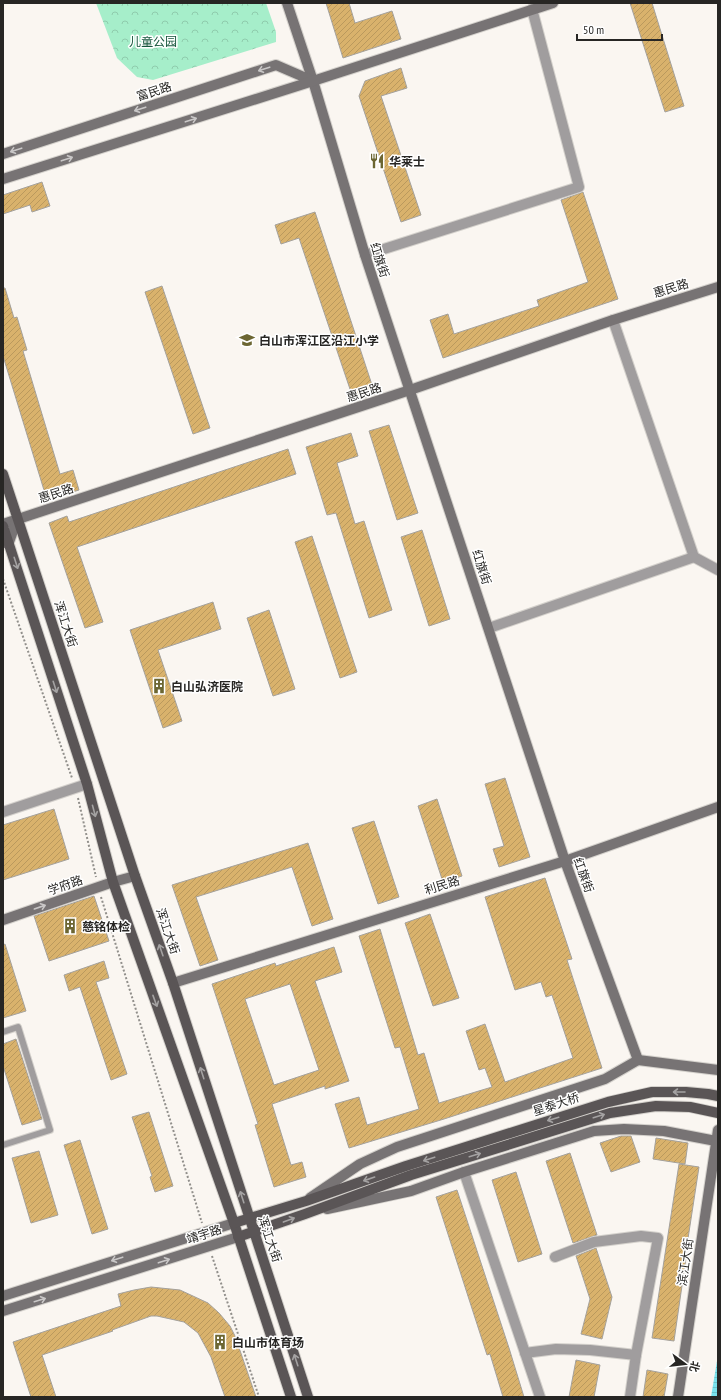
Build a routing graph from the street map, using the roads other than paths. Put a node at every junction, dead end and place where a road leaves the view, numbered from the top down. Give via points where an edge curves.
1 (287, 3) edge
2 (553, 3) edge
3 (532, 10) junction
4 (312, 81) junction
5 (3, 154) edge
6 (3, 179) edge
7 (364, 255) junction
8 (718, 287) edge
9 (613, 320) junction
10 (410, 390) junction
11 (3, 474) edge
12 (17, 520) junction
13 (3, 525) edge
14 (6, 543) edge
15 (694, 557) junction
16 (718, 570) edge
17 (489, 628) junction
18 (87, 784) junction
19 (718, 808) edge
20 (3, 812) edge
21 (565, 860) junction
22 (135, 876) junction
23 (112, 882) junction
24 (3, 920) edge
25 (173, 983) junction
26 (3, 1032) edge
27 (638, 1060) junction
28 (718, 1070) edge
29 (718, 1096) edge
30 (718, 1113) edge
31 (718, 1130) edge
32 (716, 1141) junction
33 (3, 1145) edge
34 (408, 1171) junction
35 (464, 1172) junction
36 (306, 1201) junction
37 (305, 1214) junction
38 (249, 1218) junction
39 (234, 1223) junction
40 (254, 1232) junction
41 (238, 1237) junction
42 (555, 1257) dead end
43 (3, 1296) edge
44 (3, 1311) edge
45 (526, 1353) junction
46 (636, 1355) junction
47 (291, 1397) edge
48 (308, 1397) edge
49 (540, 1397) edge
50 (630, 1397) edge
51 (678, 1397) edge

1 - 4 street, 红旗街
2 - 3 street
3 - 4 street
3 - 7 street via 579,187
4 -> 5 street, 富民路 via 276,65
6 -> 4 street
4 - 7 street, 红旗街
7 - 10 street, 红旗街
8 - 9 street, 惠民路
9 - 10 street, 惠民路
9 - 15 street
10 - 12 street, 惠民路
10 - 17 street, 红旗街
11 - 12 main road, 浑江大街
12 - 13 street, 惠民路
12 - 14 street
12 - 22 main road, 浑江大街
13 - 14 main road
14 -> 18 main road
15 - 16 street
15 - 17 street
17 - 21 street, 红旗街
18 - 20 street
18 -> 23 main road
19 - 21 street, 利民路
21 - 25 street, 利民路
21 - 27 street, 红旗街
22 - 23 street, 学府路
25 -> 22 main road, 浑江大街
24 -> 23 street, 学府路
23 -> 39 main road
38 -> 25 main road, 浑江大街
26 - 33 lane via 18,1027 50,1130
27 - 28 street
27 - 36 street via 605,1079 398,1147 360,1164
29 -> 34 main road, 星泰大桥 via 686,1092 652,1092 608,1102
34 -> 30 main road, 星泰大桥 via 610,1113 656,1106 690,1107
31 - 32 street, 滨江大街
32 - 35 street via 664,1131 624,1128 594,1130
32 - 51 street, 滨江大街
34 -> 36 main road, 靖宇路
34 - 37 main road, 靖宇路
35 - 37 street via 411,1191
35 - 45 street
36 - 38 main road, 靖宇路
40 -> 37 main road, 靖宇路
38 - 39 main road, 靖宇路
38 - 40 main road, 浑江大街
39 - 41 main road
39 -> 43 street, 靖宇路
40 - 41 main road, 靖宇路
48 -> 40 main road, 浑江大街
44 -> 41 street, 靖宇路
41 - 47 main road
42 - 46 street via 594,1242 641,1236 658,1238
45 - 46 street via 562,1349
45 - 49 street
46 - 50 street

